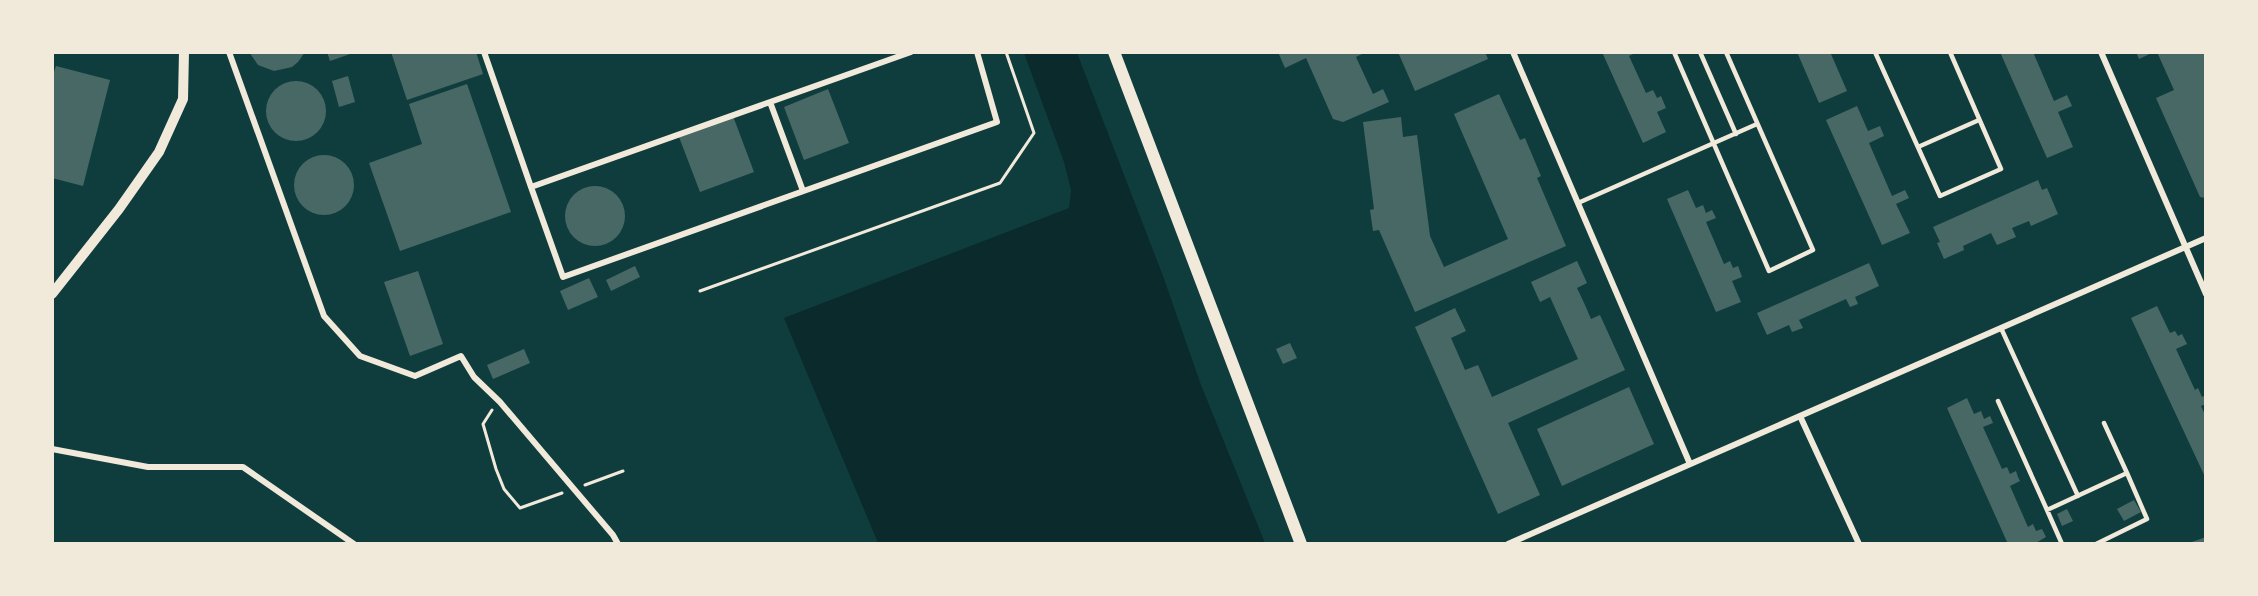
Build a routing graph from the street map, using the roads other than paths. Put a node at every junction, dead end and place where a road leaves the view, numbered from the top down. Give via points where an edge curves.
1 (184, 52) edge
2 (229, 52) edge
3 (484, 52) edge
4 (911, 52) edge
5 (977, 52) edge
6 (1114, 52) edge
7 (1513, 52) edge
8 (1674, 52) edge
9 (1700, 52) edge
10 (1726, 52) edge
11 (1875, 52) edge
12 (1950, 52) edge
13 (2101, 52) edge
14 (770, 102) junction
15 (1979, 120) junction
16 (1757, 124) junction
17 (1736, 134) junction
18 (1713, 144) junction
19 (1918, 147) junction
20 (531, 187) junction
21 (803, 191) junction
22 (1578, 203) junction
23 (2205, 238) edge
24 (2185, 247) junction
25 (52, 294) edge
26 (2205, 294) edge
27 (2001, 328) junction
28 (1998, 401) dead end
29 (1800, 416) junction
30 (2104, 423) dead end
31 (52, 449) edge
32 (1690, 464) junction
33 (2127, 473) junction
34 (2078, 496) junction
35 (2047, 510) junction
36 (354, 543) edge
37 (618, 543) edge
38 (1301, 543) edge
39 (1508, 543) edge
40 (1859, 543) edge
41 (2062, 543) edge
42 (2096, 543) edge

1 - 25 street via 183,99 159,152
2 - 37 street via 324,316 360,356 415,376 461,357
3 - 20 street
4 - 14 street
5 - 21 street via 997,122
6 - 38 main road
7 - 22 street
8 - 18 lane
9 - 17 lane
10 - 16 lane
11 - 19 lane
12 - 15 lane
13 - 24 street
14 - 20 street
14 - 21 street
15 - 19 lane
15 - 19 lane via 2001,169 1940,196
16 - 17 lane
16 - 18 lane via 1813,250 1769,271
17 - 18 lane
18 - 22 lane
20 - 21 street via 563,277
22 - 32 street
23 - 24 street
24 - 26 street
24 - 27 street
27 - 29 street
27 - 34 lane
28 - 35 lane
29 - 32 street
29 - 40 street
30 - 33 lane
31 - 36 street via 148,467 243,467
32 - 39 street
33 - 34 lane
33 - 42 lane via 2147,519
34 - 35 lane
35 - 41 lane

